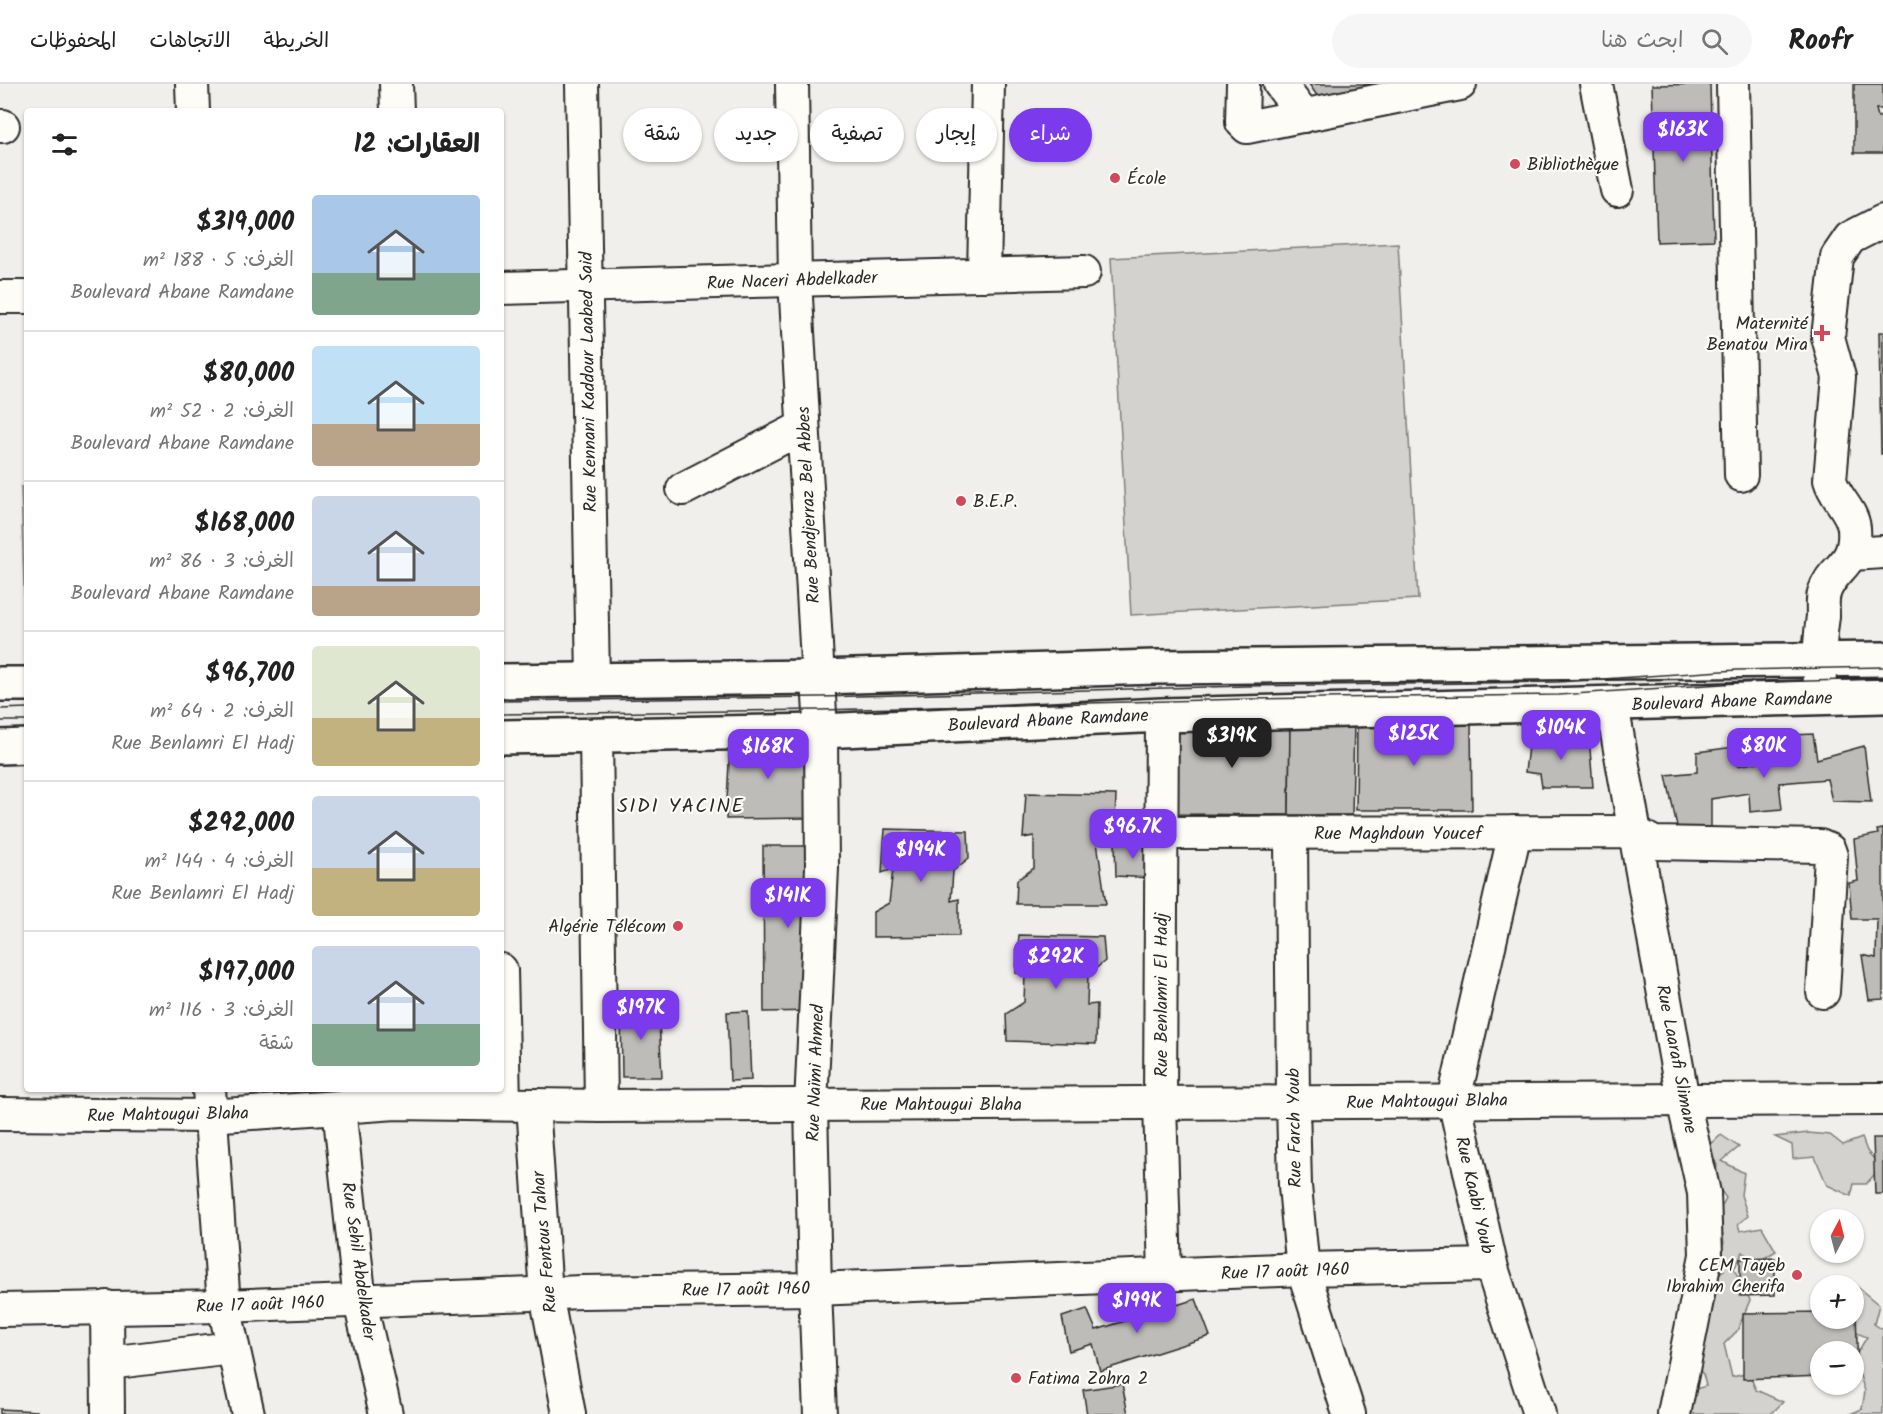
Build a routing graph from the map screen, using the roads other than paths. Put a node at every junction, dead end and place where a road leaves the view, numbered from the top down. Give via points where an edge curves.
1 (192, 84) edge
2 (396, 84) edge
3 (582, 84) edge
4 (792, 84) edge
5 (988, 84) edge
6 (1243, 84) edge
7 (1280, 84) edge
8 (1460, 84) edge
9 (1596, 84) edge
10 (1733, 84) edge
11 (1414, 88) edge
12 (193, 108) edge
13 (397, 108) edge
14 (1304, 117) junction
15 (1617, 190) dead end
16 (1883, 221) edge
17 (1084, 272) dead end
18 (984, 274) junction
19 (795, 280) junction
20 (587, 286) junction
21 (504, 288) edge
22 (0, 297) edge
23 (24, 297) edge
24 (803, 427) junction
25 (1741, 475) dead end
26 (683, 489) dead end
27 (1883, 552) edge
28 (1852, 554) junction
29 (1883, 658) edge
30 (1818, 660) junction
31 (819, 677) junction
32 (593, 680) junction
33 (504, 681) edge
34 (0, 684) edge
35 (24, 684) edge
36 (1883, 696) edge
37 (1821, 698) junction
38 (1612, 705) junction
39 (1162, 715) junction
40 (821, 731) junction
41 (596, 735) junction
42 (504, 736) edge
43 (24, 746) edge
44 (0, 747) edge
45 (1515, 832) junction
46 (1634, 832) junction
47 (1161, 833) junction
48 (1292, 834) junction
49 (504, 992) edge
50 (1823, 992) dead end
51 (396, 1096) edge
52 (1883, 1099) edge
53 (1454, 1100) junction
54 (1683, 1100) junction
55 (209, 1102) edge
56 (1293, 1102) junction
57 (1160, 1103) junction
58 (519, 1104) junction
59 (811, 1105) junction
60 (19, 1106) edge
61 (601, 1106) junction
62 (339, 1108) junction
63 (1491, 1265) junction
64 (1303, 1269) junction
65 (1165, 1275) junction
66 (815, 1289) junction
67 (546, 1294) junction
68 (360, 1302) junction
69 (224, 1306) junction
70 (107, 1307) junction
71 (0, 1310) edge
72 (232, 1348) junction
73 (108, 1364) junction
74 (108, 1414) edge
75 (248, 1414) edge
76 (386, 1414) edge
77 (569, 1414) edge
78 (820, 1414) edge
79 (1349, 1414) edge
80 (1539, 1414) edge
81 (1674, 1414) edge

1 - 12 street
2 - 13 street
3 - 20 street, Rue Kennani Kaddour Laabed Said
4 - 19 street, Rue Bendjerraz Bel Abbes
5 - 18 street
6 - 14 street via 1242,123 1247,127
7 - 14 street
8 - 11 street
9 - 15 street
10 - 25 street
11 - 14 street
16 - 28 street via 1850,238 1841,248 1828,337 1839,377 1830,480 1834,493 1852,517
17 - 18 street, Rue Naceri Abdelkader
18 - 19 street, Rue Naceri Abdelkader
19 - 20 street, Rue Naceri Abdelkader
19 - 24 street, Rue Bendjerraz Bel Abbes
20 - 21 street, Rue Naceri Abdelkader
20 - 32 street, Rue Kennani Kaddour Laabed Said
22 - 23 street
24 - 26 street
24 - 31 street, Rue Bendjerraz Bel Abbes
27 - 28 street
28 - 30 street via 1823,596
29 - 30 main road
30 - 31 main road via 1156,667
30 - 37 street
31 - 32 main road
31 - 40 street, Rue Bendjerraz Bel Abbes
32 - 33 main road
34 - 35 main road
36 - 37 main road, Boulevard Abane Ramdane
37 - 38 main road, Boulevard Abane Ramdane
38 - 39 main road, Boulevard Abane Ramdane
38 - 46 street, Rue Laarafi Slimane
39 - 40 main road, Boulevard Abane Ramdane
39 - 47 street, Rue Benlamri El Hadj
40 - 41 main road, Boulevard Abane Ramdane
40 - 59 street, Rue Naïmi Ahmed via 822,868
41 - 42 main road, Boulevard Abane Ramdane
41 - 61 street
43 - 44 main road
45 - 46 street, Rue Maghdoun Youcef
45 - 48 street, Rue Maghdoun Youcef
45 - 53 street, Rue Kaabi Youb
46 - 50 street via 1654,843 1820,846 1829,850
46 - 54 street, Rue Laarafi Slimane
47 - 48 street, Rue Maghdoun Youcef
47 - 57 street, Rue Benlamri El Hadj
48 - 56 street, Rue Farch Youb
49 - 58 street, Rue Fentous Tahar
51 - 58 street, Rue Mahtougui Blaha
51 - 62 street, Rue Mahtougui Blaha
52 - 54 street, Rue Mahtougui Blaha
53 - 54 street, Rue Mahtougui Blaha
53 - 56 street, Rue Mahtougui Blaha
53 - 63 street, Rue Kaabi Youb
54 - 81 street, Rue Laarafi Slimane via 1704,1193 1706,1255
55 - 60 street, Rue Mahtougui Blaha
55 - 62 street, Rue Mahtougui Blaha
55 - 69 street
56 - 57 street, Rue Mahtougui Blaha
56 - 64 street, Rue Farch Youb via 1295,1186
57 - 59 street, Rue Mahtougui Blaha
57 - 65 street, Rue Benlamri El Hadj
58 - 61 street, Rue Mahtougui Blaha
58 - 67 street, Rue Fentous Tahar
59 - 61 street, Rue Mahtougui Blaha
59 - 66 street, Rue Naïmi Ahmed
62 - 68 street, Rue Sehil Abdelkader
63 - 64 street, Rue 17 août 1960
63 - 80 street, Rue Kaabi Youb
64 - 65 street, Rue 17 août 1960
64 - 79 street, Rue Farch Youb
65 - 66 street, Rue 17 août 1960
66 - 67 street, Rue 17 août 1960
66 - 78 street, Rue Naïmi Ahmed
67 - 68 street, Rue 17 août 1960
67 - 77 street, Rue Fentous Tahar
68 - 69 street, Rue 17 août 1960
68 - 76 street, Rue Sehil Abdelkader
69 - 70 street, Rue 17 août 1960
69 - 72 street
70 - 71 street, Rue 17 août 1960
70 - 73 street
72 - 73 street
72 - 75 street
73 - 74 street

